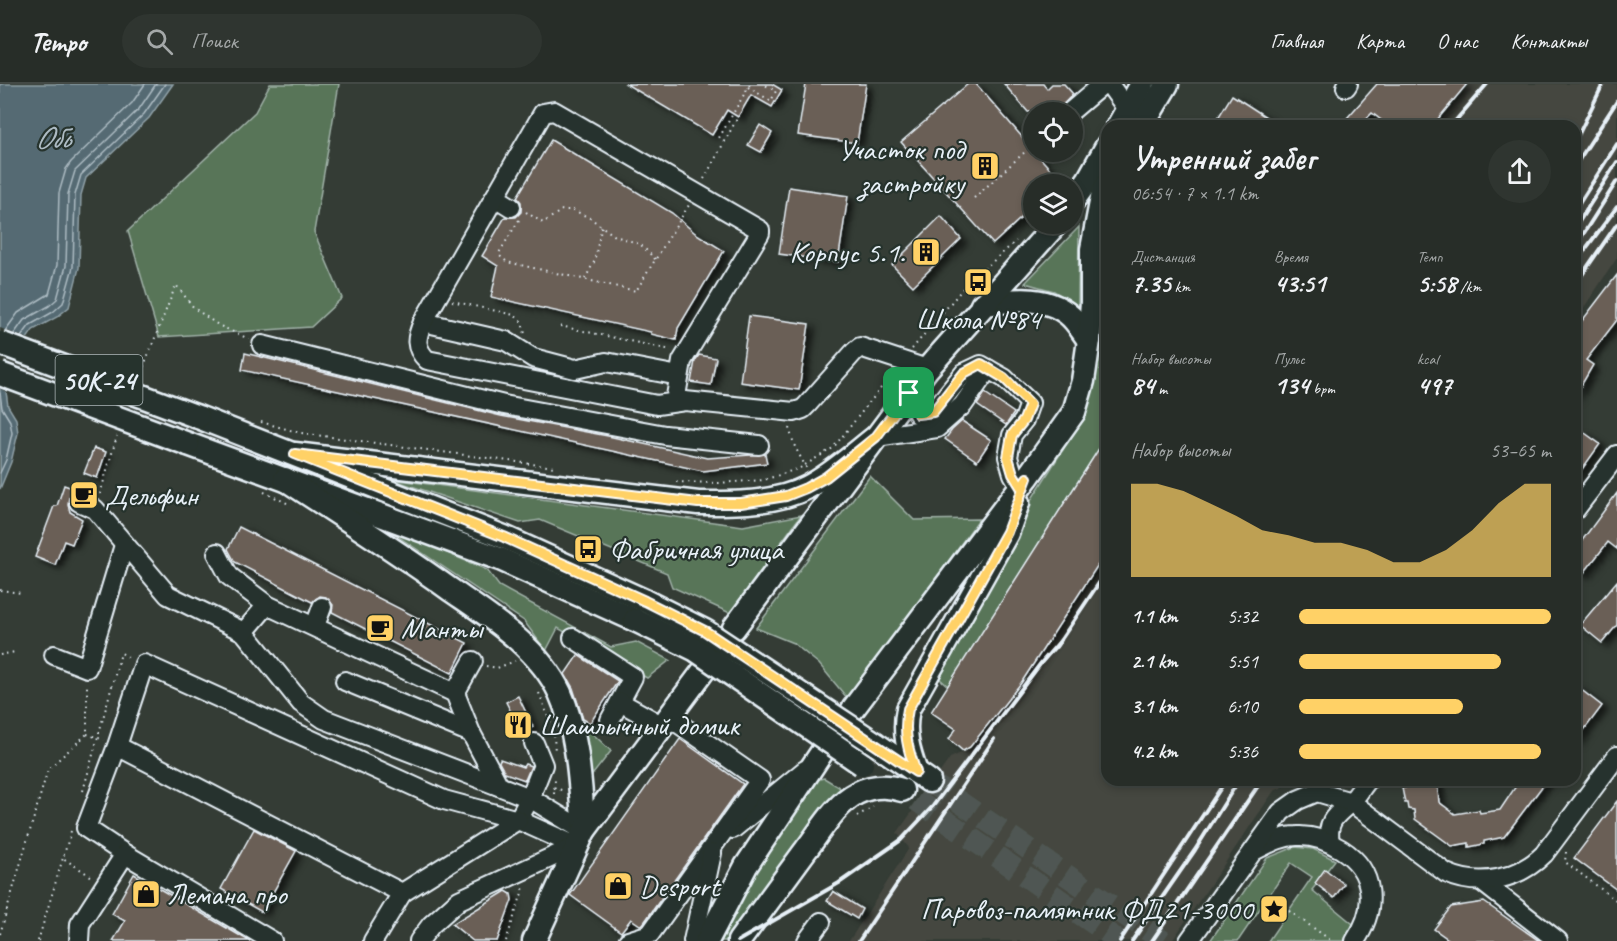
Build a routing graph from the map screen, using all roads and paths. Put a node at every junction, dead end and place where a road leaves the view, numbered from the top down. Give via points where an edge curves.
1 (763, 84) edge
2 (1103, 84) edge
3 (1109, 84) edge
4 (1142, 84) edge
5 (1167, 84) edge
6 (748, 86) edge
7 (1082, 102) edge
8 (738, 117) dead end
9 (1122, 118) edge
10 (1146, 120) edge
11 (724, 141) junction
12 (1023, 154) edge
13 (1099, 186) edge
14 (696, 192) junction
15 (1083, 195) edge
16 (495, 197) junction
17 (974, 198) dead end
18 (511, 207) dead end
19 (680, 220) dead end
20 (602, 225) junction
21 (1047, 234) edge
22 (656, 260) junction
23 (585, 279) junction
24 (437, 297) junction
25 (982, 305) junction
26 (423, 322) junction
27 (560, 326) dead end
28 (1089, 340) junction
29 (0, 344) edge
30 (262, 345) joint
31 (686, 354) junction
32 (529, 356) junction
33 (927, 369) junction
34 (988, 369) junction
35 (0, 374) edge
36 (679, 376) junction
37 (139, 380) dead end
38 (587, 392) junction
39 (909, 393) junction
40 (675, 402) junction
41 (783, 411) junction
42 (581, 419) junction
43 (118, 434) dead end
44 (876, 437) junction
45 (759, 445) dead end
46 (295, 454) junction
47 (1617, 455) edge
48 (804, 465) dead end
49 (285, 479) junction
50 (1024, 483) junction
51 (263, 491) dead end
52 (1581, 502) edge
53 (87, 506) joint
54 (294, 507) dead end
55 (124, 545) junction
56 (218, 553) dead end
57 (0, 590) edge
58 (21, 593) dead end
59 (267, 605) junction
60 (322, 607) dead end
61 (640, 611) junction
62 (315, 626) junction
63 (734, 628) dead end
64 (244, 632) junction
65 (573, 639) dead end
66 (15, 652) dead end
67 (511, 653) dead end
68 (0, 655) edge
69 (54, 655) dead end
70 (477, 663) joint
71 (87, 668) junction
72 (704, 670) dead end
73 (345, 681) dead end
74 (538, 692) dead end
75 (455, 693) junction
76 (620, 702) junction
77 (853, 709) dead end
78 (610, 720) dead end
79 (666, 721) junction
80 (471, 733) junction
81 (534, 743) dead end
82 (117, 746) junction
83 (1617, 756) edge
84 (818, 757) joint
85 (543, 765) junction
86 (499, 786) junction
87 (1363, 786) edge
88 (530, 798) junction
89 (1351, 801) junction
90 (518, 820) junction
91 (580, 839) junction
92 (1330, 842) junction
93 (714, 845) junction
94 (1566, 845) dead end
95 (125, 854) junction
96 (1250, 854) junction
97 (63, 858) dead end
98 (1481, 881) junction
99 (402, 893) junction
100 (1617, 901) edge
101 (1289, 910) dead end
102 (821, 922) dead end
103 (431, 933) edge
104 (0, 934) edge
105 (38, 941) edge
106 (79, 941) edge
107 (272, 941) edge
108 (373, 941) edge
109 (409, 941) edge
110 (419, 941) edge
111 (534, 941) edge
112 (628, 941) edge
113 (693, 941) edge
114 (707, 941) edge
115 (739, 941) edge
116 (807, 941) edge
117 (1190, 941) edge
118 (1332, 941) edge
119 (1354, 941) edge
120 (1558, 941) edge

1 - 6 path via 776,91 771,101
2 - 7 street
3 - 9 street
4 - 9 main road
5 - 10 main road
6 - 11 path via 719,138
8 - 11 path
11 - 14 path
12 - 17 path
13 - 15 main road
13 - 28 main road
14 - 16 street via 550,110 543,113
14 - 31 street via 758,228 760,233
16 - 18 street
16 - 24 street
19 - 22 path
20 - 22 path via 615,236 640,244
20 - 23 path via 594,262
20 - 23 path via 568,209 546,223 524,212 499,253 508,263
21 - 25 main road
22 - 23 path via 638,291
24 - 26 street
24 - 32 path via 520,317
25 - 28 main road via 1028,299 1054,306 1074,320
25 - 33 main road
26 - 32 street via 506,341
26 - 38 street via 416,344 433,363
27 - 31 path
28 - 50 main road via 1074,412
29 - 46 main road, 50К-24, bridge
30 - 37 path via 218,325 194,308 176,285
30 - 42 street via 504,405
31 - 36 street
32 - 36 street via 578,369 606,362
33 - 39 main road
33 - 41 street via 860,347 803,409
34 - 39 street via 981,364 964,373 933,412 918,414
34 - 44 street via 963,405 937,428
34 - 50 street via 1004,378 1030,404 1012,435 1008,457 1013,474
35 - 49 main road, 50К-24, bridge
36 - 40 street
38 - 40 street via 657,405
38 - 42 street
39 - 44 main road
40 - 41 street
41 - 48 path
42 - 45 street via 665,435
43 - 53 path
44 - 46 main road via 806,488 786,496 741,503 698,503
44 - 63 main road
46 - 61 main road via 504,537
47 - 52 street
49 - 61 main road
49 - 91 main road via 496,622 538,660 560,692 570,724 578,761
50 - 61 main road, bridge via 1007,532 908,709 905,730 909,753 923,776 705,631
50 - 77 main road
51 - 54 path
53 - 55 street
55 - 64 street via 168,595
55 - 71 street
56 - 59 street via 230,576
57 - 58 path
59 - 62 street
59 - 64 street
60 - 62 street
61 - 115 main road, bridge via 909,795 876,787 847,799
62 - 75 street
64 - 86 street via 301,703 324,719
65 - 76 street via 633,677
66 - 68 path
67 - 70 path via 518,660 497,668
69 - 71 street
70 - 75 street
71 - 104 path via 87,734 48,769
72 - 79 main road
73 - 80 street
74 - 85 path via 554,732 556,764
75 - 80 street
76 - 78 street
76 - 79 street
79 - 91 main road
79 - 93 street via 760,780
80 - 86 street
81 - 85 street
82 - 90 street via 144,664 444,800
82 - 95 street via 86,828
82 - 99 street
83 - 98 street via 1534,865 1507,877
84 - 93 street
84 - 114 main road via 746,866
85 - 88 street
86 - 88 street
87 - 89 street
88 - 90 street
88 - 91 street
89 - 92 street via 1336,813 1328,831
89 - 96 street via 1317,792 1298,800 1281,812
89 - 98 street via 1446,873
90 - 91 street
90 - 99 street
91 - 103 street via 459,900
91 - 111 main road
92 - 96 street via 1297,836 1277,840
92 - 119 street via 1355,860 1367,880 1369,911
93 - 112 street via 650,934
93 - 113 street
94 - 100 path via 1565,862
95 - 106 street via 80,924
95 - 107 street
96 - 117 street
97 - 105 path
98 - 120 street
99 - 108 street
101 - 118 path
102 - 116 street
103 - 109 street
103 - 110 street

